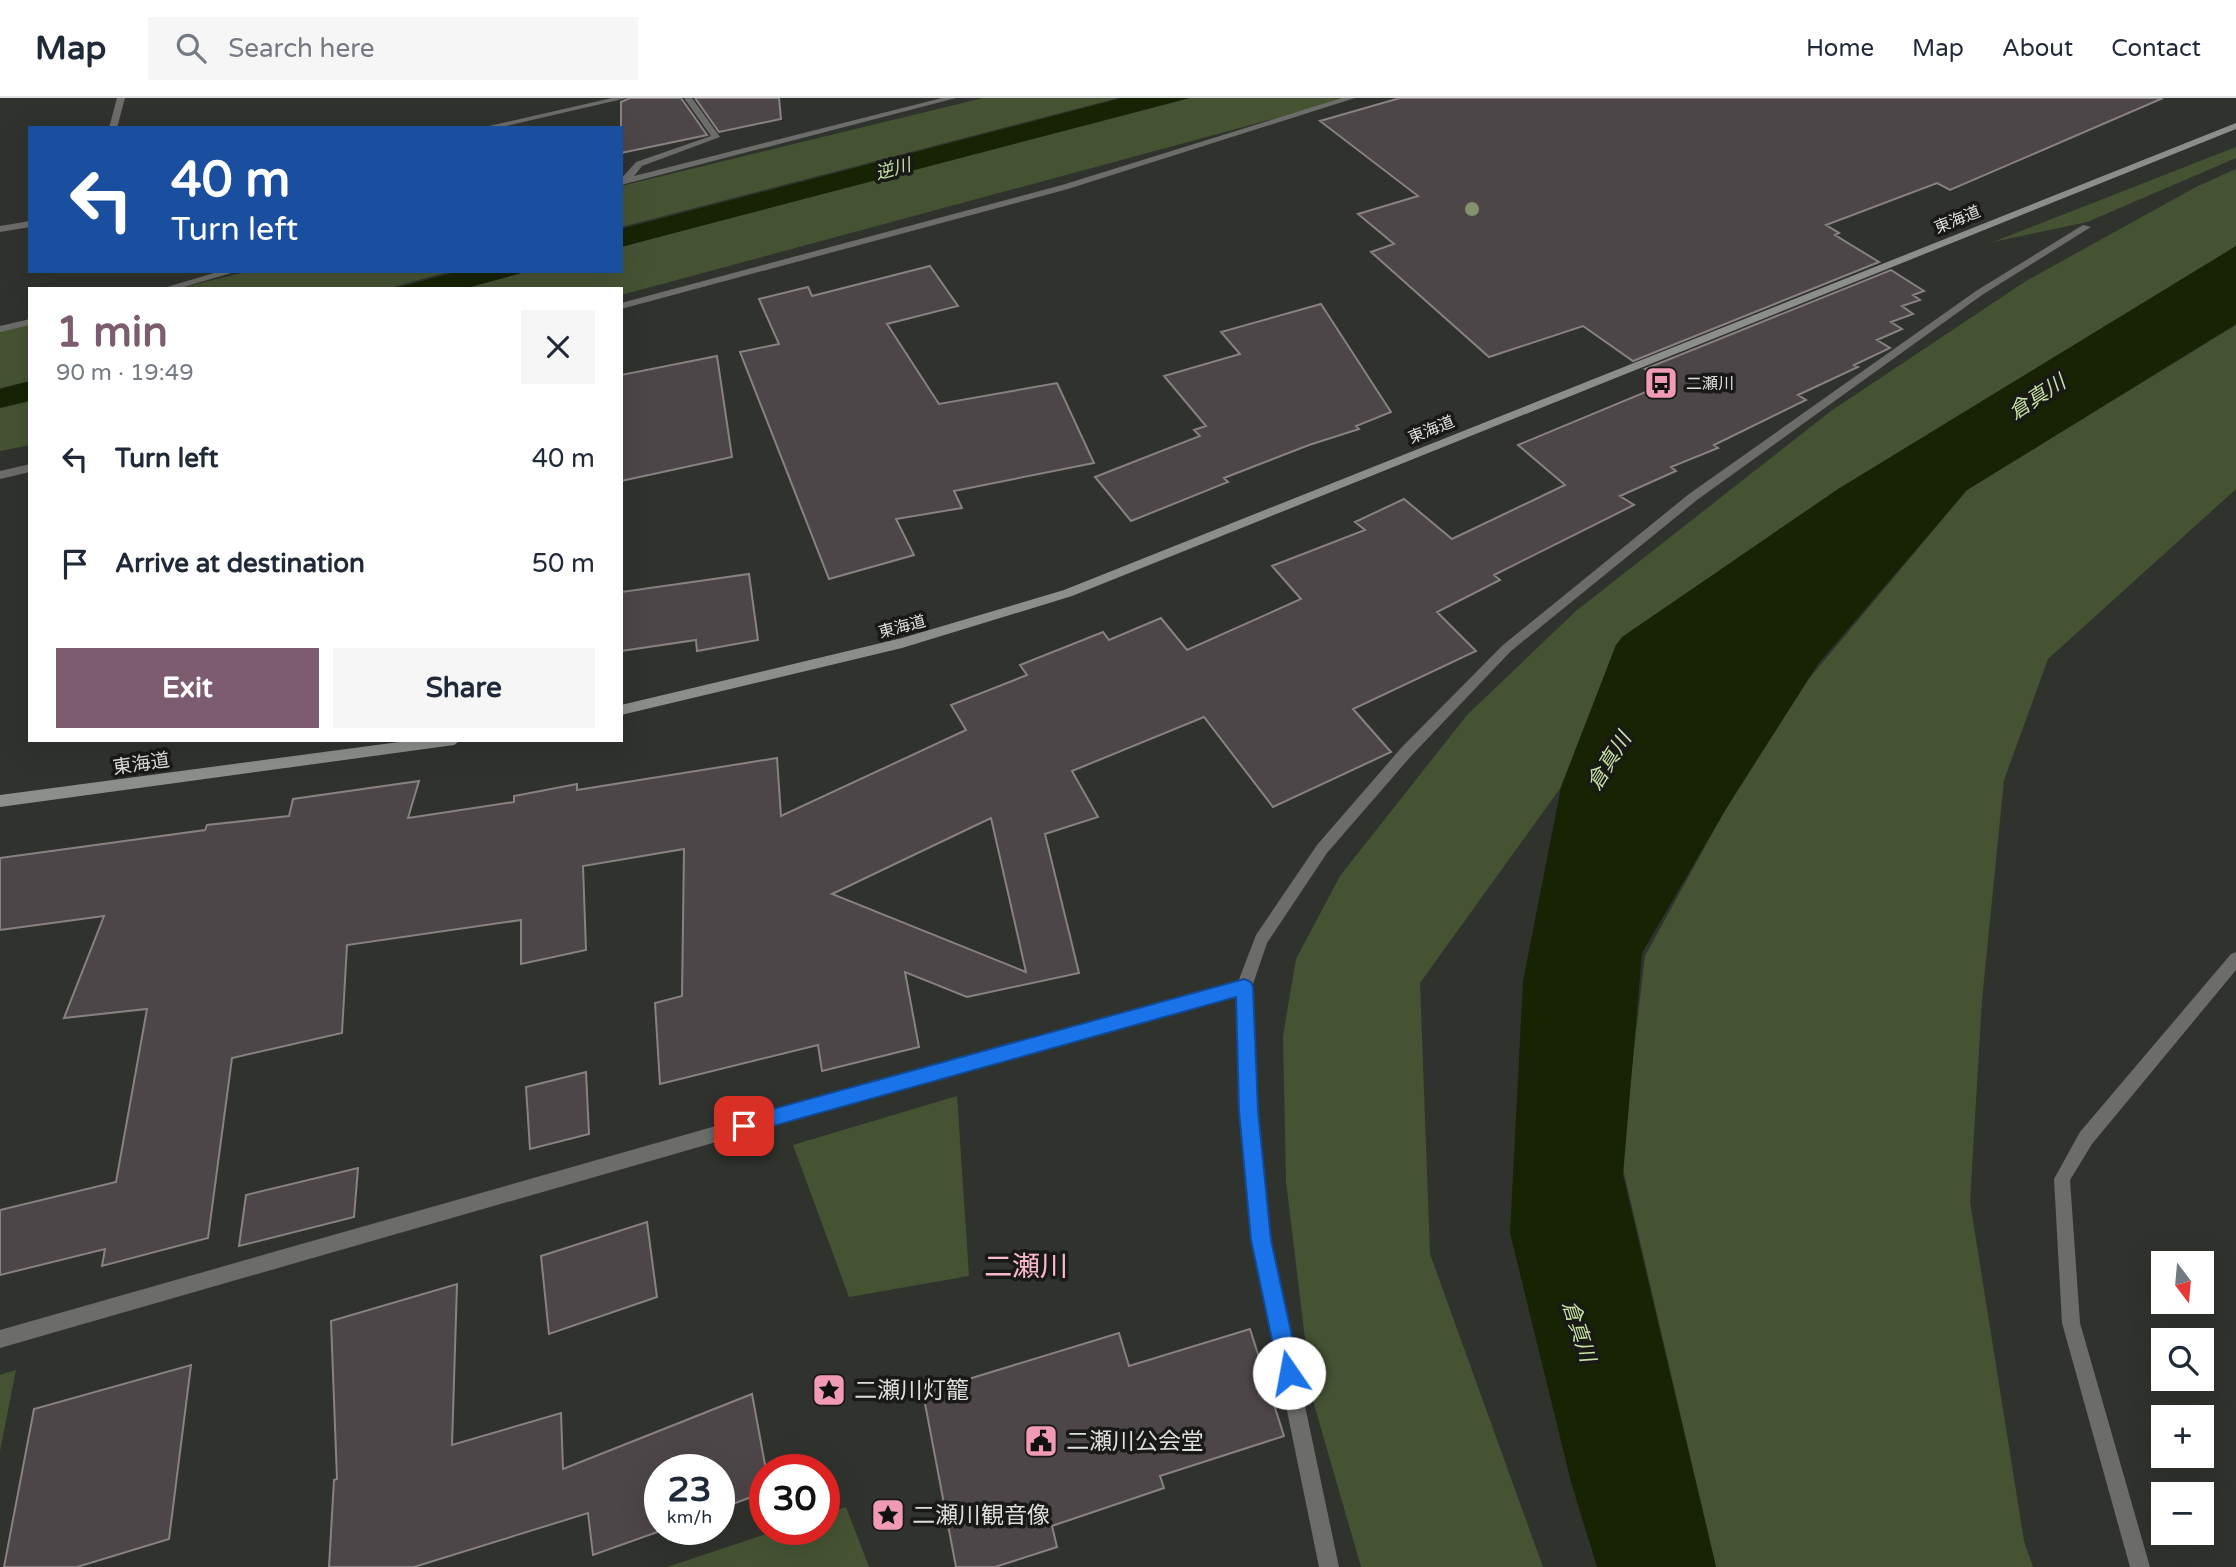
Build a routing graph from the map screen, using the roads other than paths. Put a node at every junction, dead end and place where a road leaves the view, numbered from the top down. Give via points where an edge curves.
1 (121, 98) edge
2 (623, 98) edge
3 (688, 98) edge
4 (952, 98) edge
5 (1351, 98) edge
6 (114, 126) edge
7 (493, 126) edge
8 (2236, 126) edge
9 (623, 181) edge
10 (28, 224) edge
11 (2086, 228) dead end
12 (0, 229) edge
13 (225, 273) edge
14 (173, 287) edge
15 (623, 305) edge
16 (28, 323) edge
17 (0, 330) edge
18 (28, 468) edge
19 (0, 475) edge
20 (623, 710) edge
21 (439, 742) edge
22 (0, 801) edge
23 (2236, 959) edge
24 (1244, 987) junction
25 (0, 1339) edge
26 (1329, 1567) edge
27 (2140, 1567) edge

1 - 6 street
2 - 7 street
3 - 9 street via 716,137 639,164
4 - 9 street
5 - 15 street via 1065,187
8 - 20 main road, 東海道 via 1068,593 981,623 863,655
10 - 12 street
11 - 24 street via 1979,293 1693,497 1507,648 1407,751 1322,849 1261,940
13 - 14 street
16 - 17 street
18 - 19 street
21 - 22 main road, 東海道
23 - 27 street via 2087,1138 2062,1179 2071,1324
24 - 25 street
24 - 26 street via 1248,1111 1261,1240

